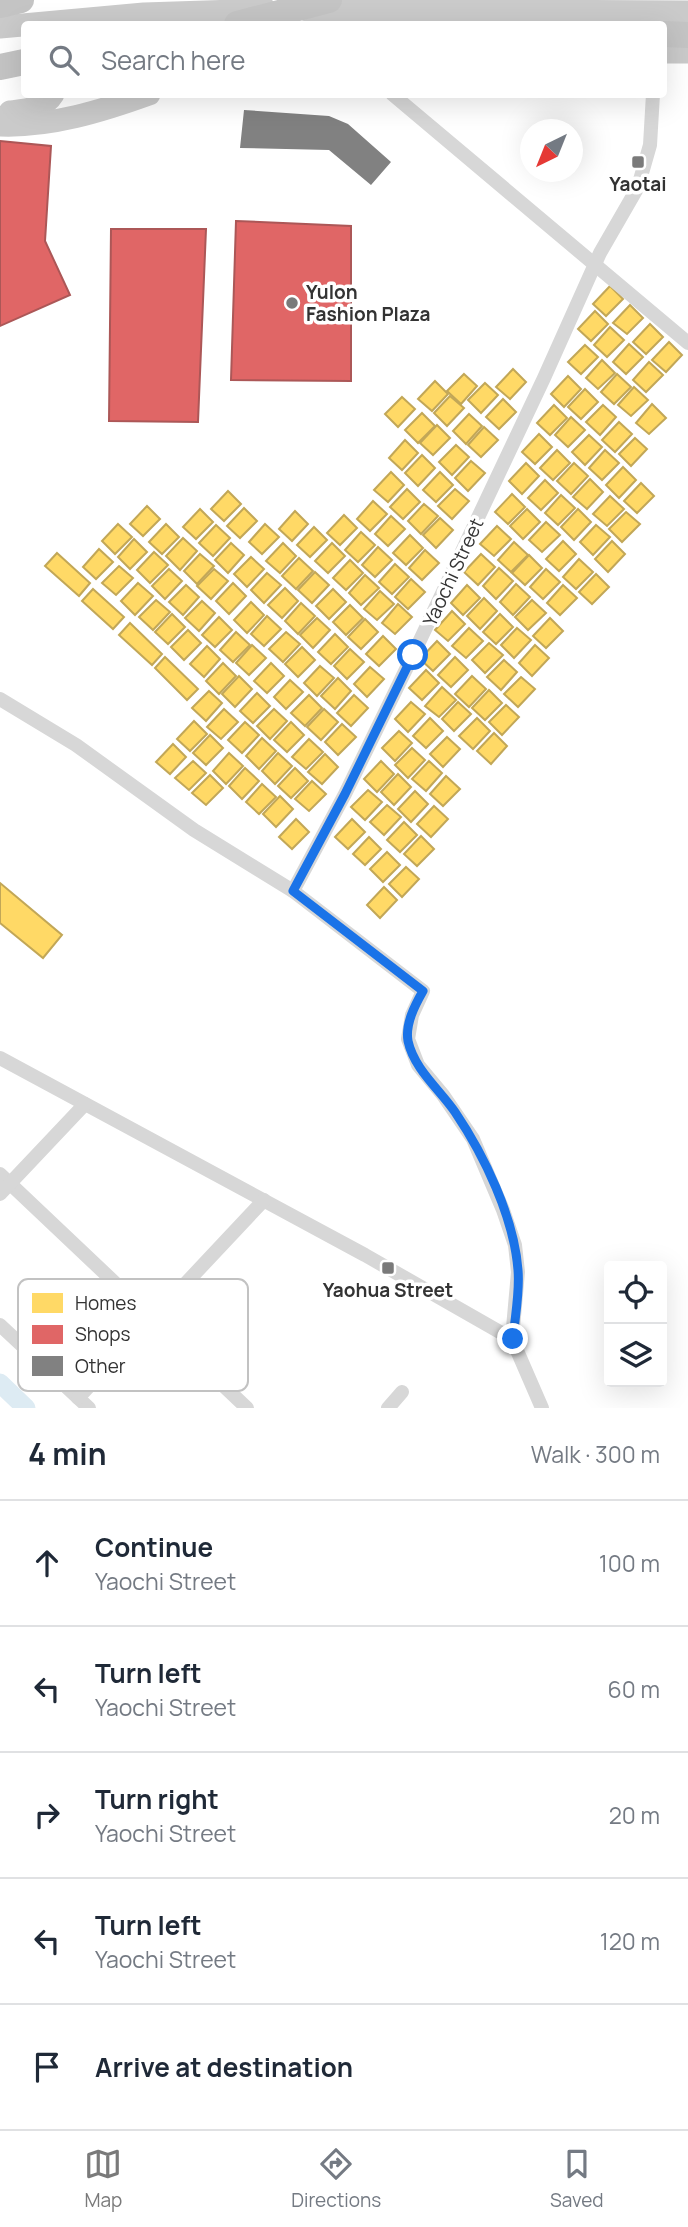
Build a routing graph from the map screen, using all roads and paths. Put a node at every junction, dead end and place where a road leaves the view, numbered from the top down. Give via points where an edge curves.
1 (329, 0) edge
2 (607, 10) junction
3 (688, 12) edge
4 (14, 19) edge
5 (248, 21) edge
6 (578, 21) edge
7 (651, 21) edge
8 (664, 21) edge
9 (667, 26) edge
10 (688, 34) edge
11 (667, 52) edge
12 (688, 52) edge
13 (21, 63) edge
14 (0, 67) edge
15 (49, 98) edge
16 (135, 98) edge
17 (397, 98) edge
18 (653, 98) edge
19 (0, 112) edge
20 (0, 125) edge
21 (596, 265) junction
22 (688, 343) edge
23 (0, 699) edge
24 (293, 891) junction
25 (0, 1058) edge
26 (85, 1104) junction
27 (3, 1184) edge
28 (264, 1200) junction
29 (110, 1279) edge
30 (190, 1279) edge
31 (0, 1325) edge
32 (513, 1339) junction
33 (18, 1342) edge
34 (70, 1391) edge
35 (229, 1391) edge
36 (402, 1392) dead end
37 (83, 1403) edge
38 (247, 1408) edge
39 (388, 1408) edge
40 (542, 1408) edge

1 - 5 highway, bridge
2 - 4 main road via 261,10
2 - 6 main road
2 - 7 main road
3 - 8 main road
9 - 10 highway
11 - 12 main road
13 - 14 highway
15 - 19 main road via 33,109
16 - 20 main road via 57,120
17 - 21 street
18 - 21 street, Yaochi Street via 646,163 638,187
21 - 22 street
21 - 24 street, Yaochi Street via 408,667
23 - 24 street
24 - 32 street via 423,991 408,1039 418,1065 473,1139 503,1210 518,1272
25 - 26 street
26 - 27 street
26 - 28 street
27 - 29 street
28 - 30 street
28 - 32 street
31 - 33 street
32 - 40 street
34 - 37 street
35 - 38 street
36 - 39 street

